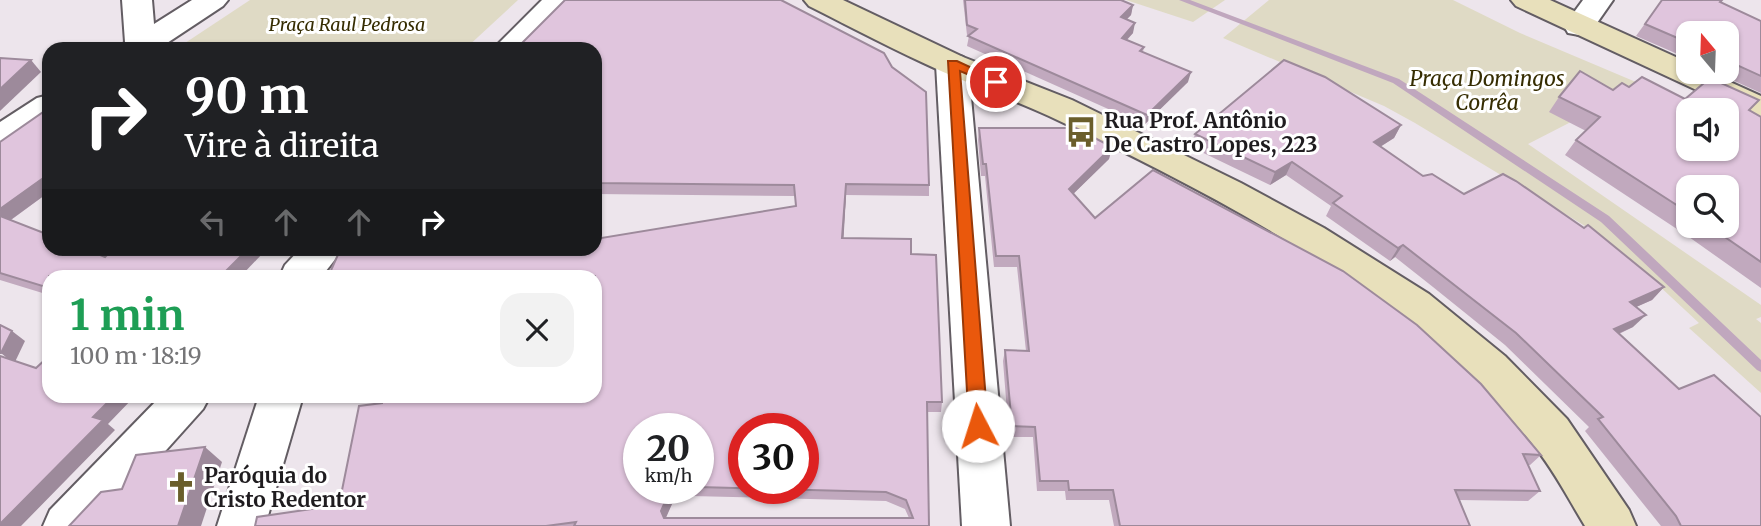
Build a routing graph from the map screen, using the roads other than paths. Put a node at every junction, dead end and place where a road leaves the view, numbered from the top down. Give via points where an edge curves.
1 (137, 0) edge
2 (214, 0) edge
3 (559, 0) edge
4 (819, 0) edge
5 (1526, 0) edge
6 (1598, 0) edge
7 (1579, 26) junction
8 (138, 42) edge
9 (148, 42) edge
10 (516, 42) edge
11 (953, 64) junction
12 (1761, 109) edge
13 (42, 111) edge
14 (0, 138) edge
15 (181, 403) edge
16 (279, 403) edge
17 (67, 526) edge
18 (241, 526) edge
19 (986, 526) edge
20 (1612, 526) edge

1 - 8 street
2 - 9 street
3 - 10 street
4 - 11 main road
5 - 7 main road
6 - 7 street
7 - 12 main road
11 - 19 street
11 - 20 main road via 1060,108 1228,192 1311,238 1415,305 1490,368 1551,433
13 - 14 street
15 - 17 street
16 - 18 street

